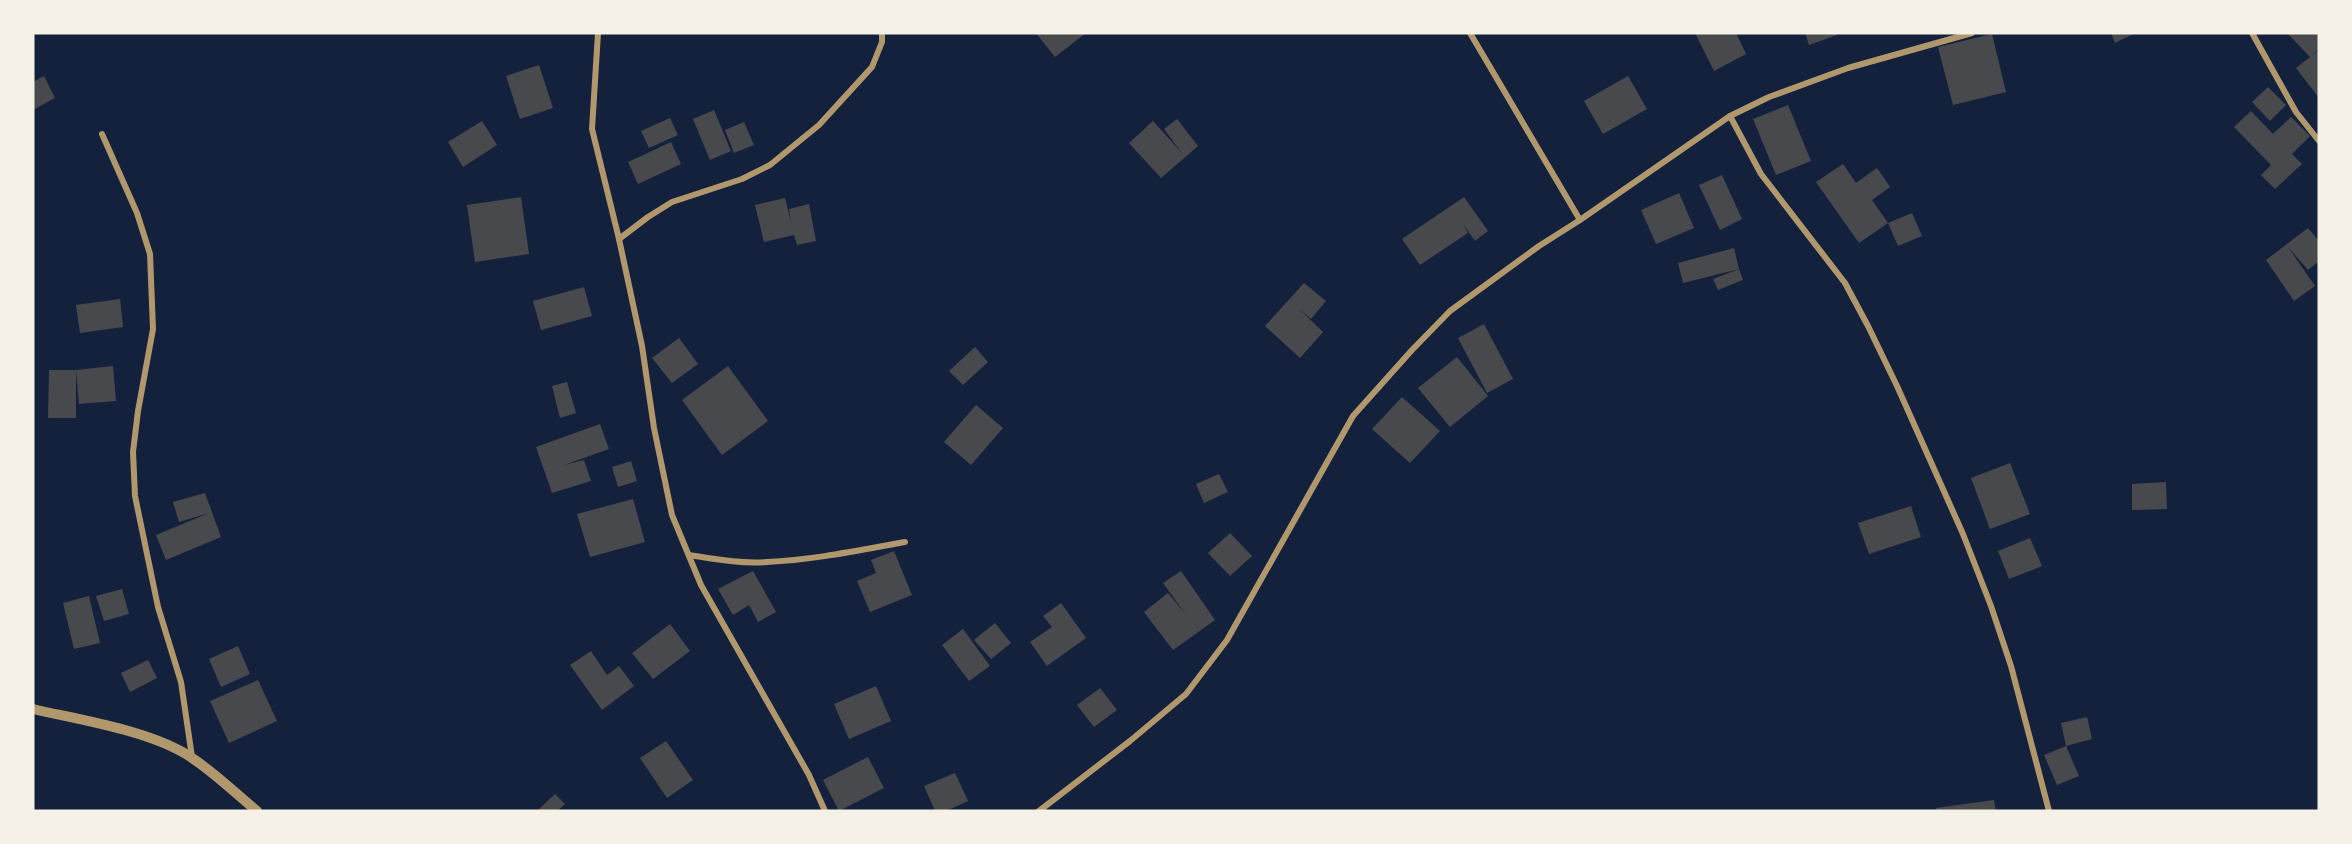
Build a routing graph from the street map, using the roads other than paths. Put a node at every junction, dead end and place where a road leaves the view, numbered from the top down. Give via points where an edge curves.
1 (598, 33) edge
2 (882, 33) edge
3 (1470, 33) edge
4 (1972, 33) edge
5 (2252, 33) edge
6 (1730, 116) junction
7 (102, 134) dead end
8 (2319, 141) edge
9 (1580, 220) junction
10 (619, 239) junction
11 (905, 542) dead end
12 (689, 555) junction
13 (33, 709) edge
14 (192, 757) junction
15 (256, 811) edge
16 (825, 811) edge
17 (1039, 811) edge
18 (2049, 811) edge

1 - 10 street via 592,129
2 - 10 street via 872,67 819,125 770,165 742,179 672,202
3 - 9 street
4 - 6 street via 1848,68
5 - 8 street via 2296,112
6 - 9 street
6 - 18 street via 1761,174 1845,283 1897,386 1991,606
7 - 14 street via 137,213 150,254 153,329 134,442 135,496 158,607 181,682
9 - 17 street via 1450,311 1412,350 1353,416 1227,640 1185,694
10 - 12 street via 642,346 665,486
11 - 12 street via 766,562
12 - 16 street via 701,585
13 - 14 street via 152,738
14 - 15 street

